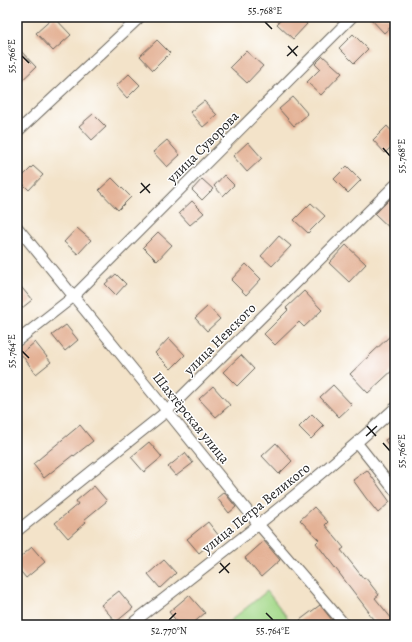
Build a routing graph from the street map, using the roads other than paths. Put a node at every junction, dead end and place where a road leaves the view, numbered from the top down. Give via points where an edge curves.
1 (140, 17) edge
2 (352, 17) edge
3 (17, 132) edge
4 (395, 185) edge
5 (17, 227) edge
6 (73, 297) junction
7 (17, 341) edge
8 (395, 408) edge
9 (167, 411) junction
10 (357, 444) junction
11 (395, 491) edge
12 (259, 525) junction
13 (17, 531) edge
14 (130, 625) edge
15 (345, 625) edge

1 - 3 street
2 - 6 street, улица Суворова
4 - 9 street, улица Невского
5 - 6 street, Шахтёрская улица
6 - 7 street, улица Суворова
6 - 9 street, Шахтёрская улица
8 - 10 street, улица Петра Великого
9 - 12 street, Шахтёрская улица
9 - 13 street, улица Невского
10 - 11 street
10 - 12 street, улица Петра Великого
12 - 14 street, улица Петра Великого
12 - 15 street, Шахтёрская улица

